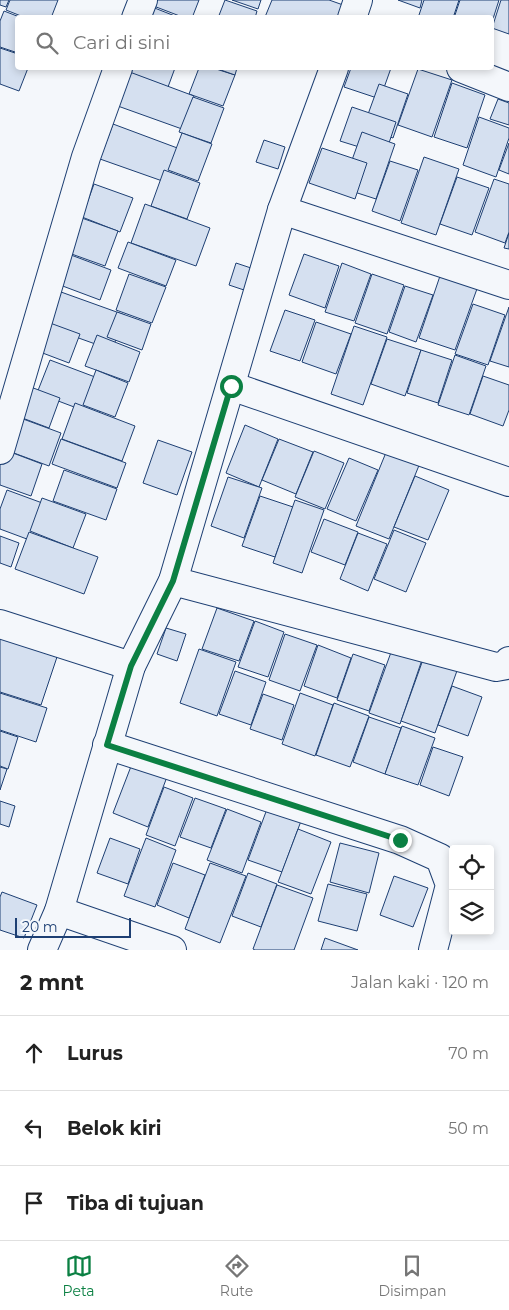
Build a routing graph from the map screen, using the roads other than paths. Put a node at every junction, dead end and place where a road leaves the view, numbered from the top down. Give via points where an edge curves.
1 (143, 0) edge
2 (358, 0) edge
3 (137, 15) edge
4 (353, 15) edge
5 (117, 70) edge
6 (333, 70) edge
7 (465, 70) edge
8 (509, 87) edge
9 (282, 210) junction
10 (509, 285) edge
11 (231, 386) junction
12 (0, 450) edge
13 (509, 482) edge
14 (173, 581) junction
15 (0, 624) edge
16 (509, 661) edge
17 (131, 666) junction
18 (107, 745) junction
19 (59, 911) junction
20 (42, 950) edge
21 (172, 950) edge
22 (433, 950) edge

1 - 3 street
2 - 4 street
5 - 12 street via 86,157
6 - 9 street
7 - 8 street
9 - 10 street
9 - 11 street
11 - 13 street
11 - 14 street
14 - 16 street via 496,667
14 - 17 street
15 - 17 street
17 - 18 street
18 - 19 street
18 - 22 street via 400,840 440,858 450,886
19 - 20 street
19 - 21 street

